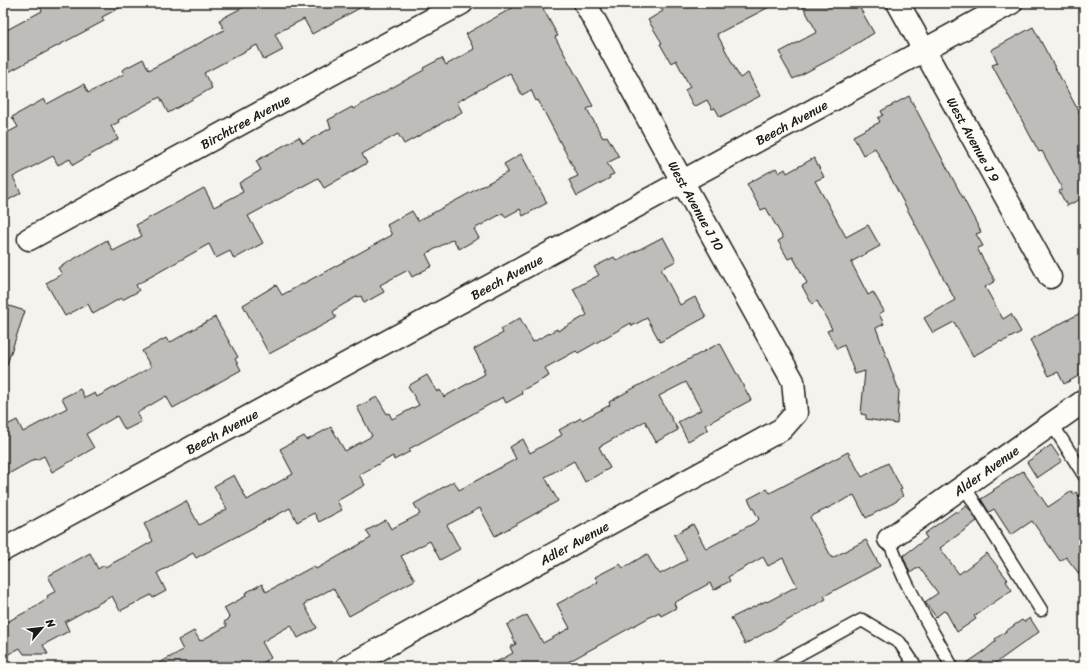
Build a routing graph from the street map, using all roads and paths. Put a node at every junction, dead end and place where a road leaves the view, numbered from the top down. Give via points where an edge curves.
1 (462, 3) edge
2 (585, 3) edge
3 (898, 3) edge
4 (1011, 3) edge
5 (924, 51) junction
6 (682, 181) junction
7 (28, 239) dead end
8 (1050, 277) dead end
9 (1084, 401) edge
10 (796, 413) joint
11 (1052, 424) junction
12 (1084, 474) edge
13 (964, 486) junction
14 (889, 539) joint
15 (3, 550) edge
16 (1041, 610) dead end
17 (951, 665) dead end
18 (347, 667) edge
19 (776, 667) edge
20 (916, 667) edge

1 - 7 street, Birchtree Avenue
2 - 6 street, West Avenue J 10
3 - 5 street, West Avenue J 9
4 - 5 street, Beech Avenue
5 - 6 street, Beech Avenue
5 - 8 street, West Avenue J 9
6 - 10 street, West Avenue J 10 via 793,381
6 - 15 street, Beech Avenue
9 - 11 street, Alder Avenue
10 - 18 street, Adler Avenue via 782,429
11 - 12 lane
11 - 13 street, Alder Avenue
13 - 14 street, Alder Avenue
13 - 16 lane
14 - 17 lane via 906,582
19 - 20 lane via 862,620 900,642

